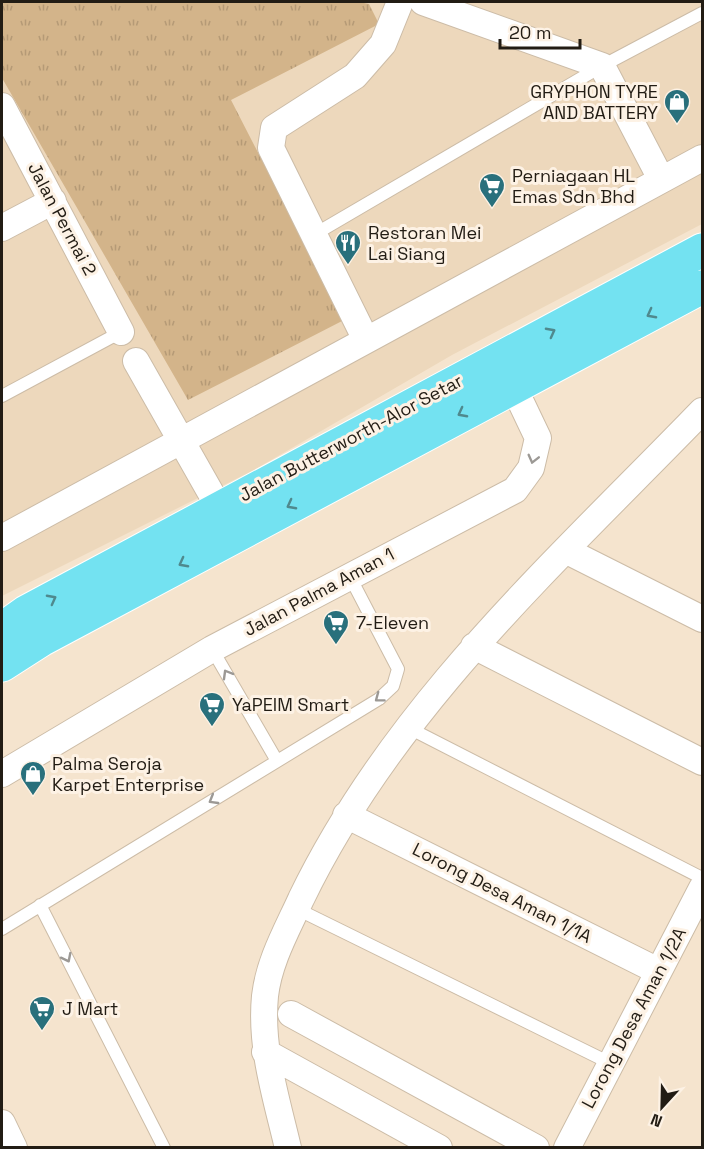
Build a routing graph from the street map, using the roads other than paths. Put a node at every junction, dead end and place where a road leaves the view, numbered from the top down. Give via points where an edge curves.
1 (400, 2) edge
2 (423, 2) edge
3 (702, 13) edge
4 (602, 66) junction
5 (2, 106) edge
6 (702, 158) edge
7 (661, 179) junction
8 (53, 201) junction
9 (2, 228) edge
10 (315, 234) junction
11 (702, 250) edge
12 (702, 287) edge
13 (121, 332) joint
14 (366, 340) junction
15 (136, 361) dead end
16 (506, 372) junction
17 (2, 396) edge
18 (702, 411) edge
19 (182, 441) junction
20 (227, 522) junction
21 (2, 538) edge
22 (567, 550) junction
23 (349, 575) junction
24 (702, 619) edge
25 (2, 628) edge
26 (474, 646) junction
27 (212, 649) junction
28 (2, 665) edge
29 (406, 727) junction
30 (277, 761) junction
31 (702, 762) edge
32 (2, 774) edge
33 (346, 815) junction
34 (702, 878) edge
35 (702, 888) edge
36 (40, 905) junction
37 (297, 909) junction
38 (2, 929) edge
39 (658, 971) junction
40 (291, 1014) dead end
41 (265, 1052) junction
42 (610, 1064) junction
43 (2, 1123) edge
44 (14, 1148) edge
45 (164, 1148) edge
46 (288, 1148) edge
47 (439, 1148) edge
48 (536, 1148) edge
49 (567, 1148) edge

1 - 10 street via 383,44 355,76 274,128 271,148
2 - 4 street
3 - 4 lane
4 - 7 street
4 - 10 lane
5 - 8 street, Jalan Permai 2
6 - 7 street
7 - 14 street
8 - 9 street
8 - 13 street, Jalan Permai 2
10 - 14 street
16 -> 11 main road, Jalan Butterworth-Alor Setar
12 -> 16 main road, Jalan Butterworth-Alor Setar
13 - 17 lane
14 - 19 street
15 - 19 street
16 - 20 main road, Jalan Butterworth-Alor Setar
16 -> 23 street, Jalan Palma Aman 1 via 538,438 531,468 515,490
18 - 22 street
19 - 20 street
19 - 21 street
25 -> 20 main road, Jalan Butterworth-Alor Setar via 26,612
20 -> 28 main road, Jalan Butterworth-Alor Setar
22 - 24 street
22 - 26 street
23 - 27 street, Jalan Palma Aman 1
23 -> 30 lane via 398,669 393,686 379,699
26 - 29 street
26 - 31 street
30 -> 27 lane
27 - 32 street, Jalan Palma Aman 1
29 - 33 street
29 - 34 lane
30 -> 36 lane
33 - 37 street
33 - 39 street, Lorong Desa Aman 1/1A
35 - 39 street, Lorong Desa Aman 1/2A
36 - 38 lane
36 -> 45 lane
37 - 41 street via 271,963 265,995
37 - 42 lane
39 - 42 street, Lorong Desa Aman 1/2A
40 - 48 street
41 - 46 street
41 - 47 street
42 - 49 street, Lorong Desa Aman 1/2A
43 - 44 street

